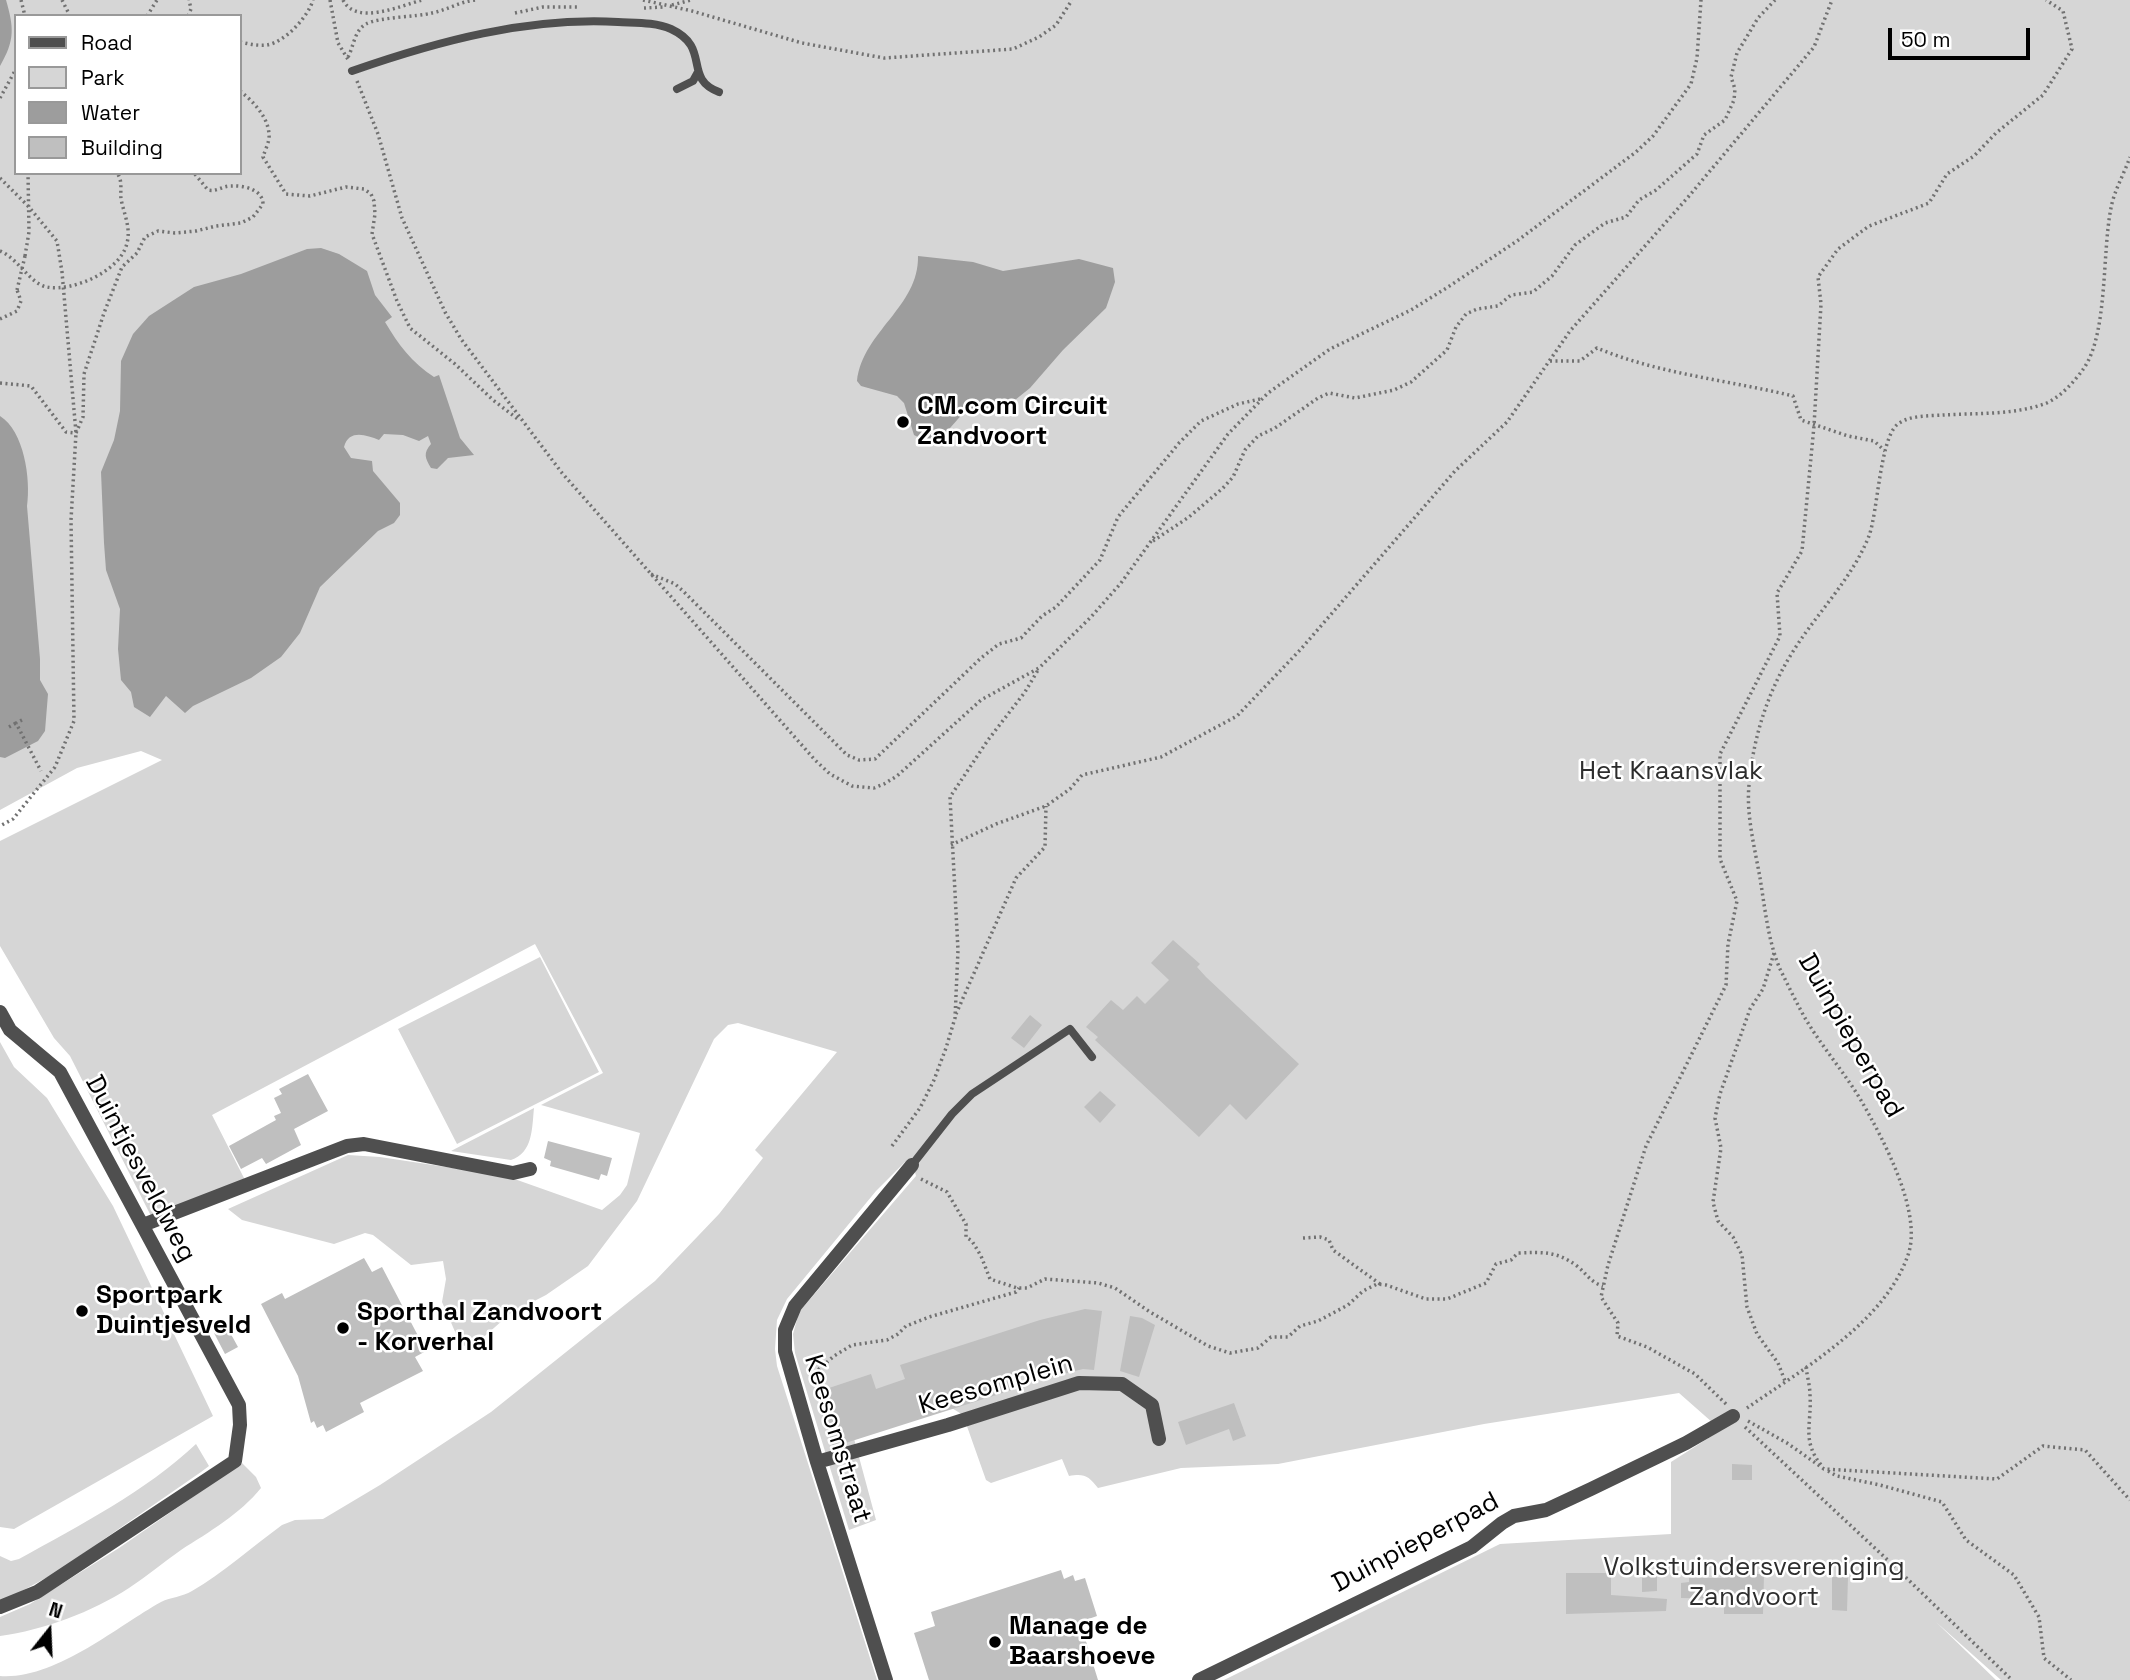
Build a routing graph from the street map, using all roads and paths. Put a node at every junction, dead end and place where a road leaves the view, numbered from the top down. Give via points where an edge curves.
1 (313, 0) edge
2 (330, 0) edge
3 (343, 0) edge
4 (422, 0) edge
5 (475, 0) edge
6 (643, 0) edge
7 (1072, 0) edge
8 (1700, 0) edge
9 (1775, 0) edge
10 (1832, 0) edge
11 (2046, 0) edge
12 (242, 42) edge
13 (348, 57) junction
14 (352, 71) junction
15 (698, 71) junction
16 (14, 73) edge
17 (677, 89) dead end
18 (719, 92) dead end
19 (242, 93) edge
20 (0, 98) edge
21 (2130, 157) edge
22 (28, 175) edge
23 (119, 175) edge
24 (196, 175) edge
25 (0, 178) edge
26 (29, 206) junction
27 (0, 251) edge
28 (64, 286) junction
29 (0, 319) edge
30 (1550, 361) junction
31 (0, 383) edge
32 (1262, 398) junction
33 (524, 424) junction
34 (1814, 426) junction
35 (76, 433) junction
36 (1885, 451) junction
37 (1152, 542) junction
38 (650, 574) junction
39 (1039, 668) junction
40 (22, 720) dead end
41 (16, 723) junction
42 (9, 727) dead end
43 (41, 771) dead end
44 (1046, 806) junction
45 (0, 826) edge
46 (951, 845) junction
47 (1774, 951) junction
48 (0, 1012) edge
49 (955, 1018) junction
50 (1092, 1058) dead end
51 (892, 1146) dead end
52 (530, 1168) dead end
53 (916, 1171) junction
54 (143, 1225) junction
55 (1303, 1238) dead end
56 (1380, 1284) junction
57 (1603, 1286) junction
58 (1019, 1288) junction
59 (1806, 1367) junction
60 (806, 1381) dead end
61 (1785, 1381) junction
62 (1735, 1415) junction
63 (1159, 1439) dead end
64 (817, 1462) junction
65 (1824, 1469) junction
66 (2130, 1500) edge
67 (0, 1607) edge
68 (886, 1680) edge
69 (1199, 1680) edge
70 (2012, 1680) edge
71 (2071, 1680) edge

1 - 12 path via 301,22 270,44
2 - 13 path via 338,43
3 - 4 path via 354,12 366,15
5 - 13 path via 365,25 356,33
6 - 7 path via 802,43 884,58 1013,49 1056,25
8 - 32 path via 1691,84 1663,125 1636,152 1448,287 1330,349
9 - 37 path via 1737,52 1731,76 1734,100 1725,120 1704,135 1697,155 1639,200 1626,217 1605,223 1575,246 1533,292 1511,295 1497,306 1466,314 1447,350 1411,382 1354,398 1329,393 1258,436 1223,488
10 - 30 path via 1814,47 1793,74 1570,331
11 - 34 path via 2063,11 2072,49 2043,95 1947,174 1929,203 1869,226 1839,249 1818,277 1821,304
13 - 14 path
14 - 15 lane via 508,27 598,21 667,27 690,44
14 - 33 path via 378,134 402,218 445,312
15 - 17 lane via 694,81
15 - 18 lane via 705,86
16 - 20 path
19 - 33 path via 254,102 267,126 270,135 263,157 286,194 310,196 346,187 371,194 372,234 410,328
21 - 36 path, Duinpieperpad via 2111,204 2097,342 2085,367 2046,403 2000,412 1919,416 1899,423 1890,433
22 - 26 path
23 - 28 path via 128,229 124,254 104,272
24 - 35 path via 208,190 231,186 259,192 263,204 241,223 196,232 158,231 145,237 137,253 121,267 104,313 84,374 83,417
25 - 26 path
26 - 28 path via 57,241
26 - 29 path, bridge via 17,290 21,301 17,311
27 - 28 path via 38,285
28 - 35 path
30 - 34 path via 1580,361 1597,348 1682,373 1793,396 1801,420
30 - 44 path via 1507,422 1455,471 1237,716 1161,757 1082,775
31 - 35 path via 31,386 66,432
32 - 37 path via 1220,444
32 - 38 path via 1201,421 1118,517 1091,570 1021,638 999,645 981,659 875,760 847,755 683,591
33 - 38 path
34 - 36 path via 1874,441
34 - 57 path via 1802,551 1777,593 1780,636 1720,754 1720,859 1737,901 1726,985 1646,1146
35 - 45 path via 71,520 74,721 55,767 13,819
36 - 47 path, Duinpieperpad via 1868,538 1791,655 1758,728 1748,792
37 - 39 path via 1091,617
38 - 39 path via 815,760 852,786 874,788 897,776 981,700
39 - 46 path via 950,797
40 - 41 path
41 - 42 path
41 - 43 path
44 - 46 path
44 - 49 path via 1045,847 1016,878
46 - 49 path via 958,950
47 - 59 path, Duinpieperpad via 1806,1019 1867,1113 1907,1198 1911,1219 1908,1256 1885,1297
47 - 61 path via 1720,1094 1715,1118 1721,1148 1713,1202 1718,1221 1742,1255 1746,1307
48 - 54 street, Duintjesveldweg via 10,1030 60,1072
49 - 51 path via 934,1080
50 - 53 lane via 1070,1029 972,1094 951,1114
52 - 54 street via 513,1173 364,1144 347,1146
53 - 58 path via 947,1192 990,1279
53 - 64 street, Keesomstraat via 795,1306 788,1323 785,1351
54 - 67 street, Duintjesveldweg via 239,1405 235,1461 37,1592
55 - 56 path via 1329,1241 1333,1250
56 - 57 path via 1426,1299 1447,1299 1486,1283 1496,1264 1518,1253 1530,1253 1558,1254 1592,1283
56 - 58 path via 1288,1336 1271,1337 1258,1348 1230,1353 1208,1346 1115,1288 1045,1279
57 - 62 path via 1601,1297 1618,1323 1617,1336 1695,1374
58 - 60 path via 906,1326 887,1340 852,1345
59 - 61 path, Duinpieperpad
59 - 65 path via 1808,1440
61 - 62 path, Duinpieperpad
62 - 65 path
62 - 69 street, Duinpieperpad via 1546,1510 1514,1516 1472,1547
62 - 70 path
63 - 64 street, Keesomplein via 1152,1405 1122,1384 1079,1383
64 - 68 street, Keesomstraat
65 - 66 path via 1997,1479 2043,1446 2085,1450
65 - 71 path via 1942,1502 1966,1540 2014,1575 2039,1617 2044,1658

